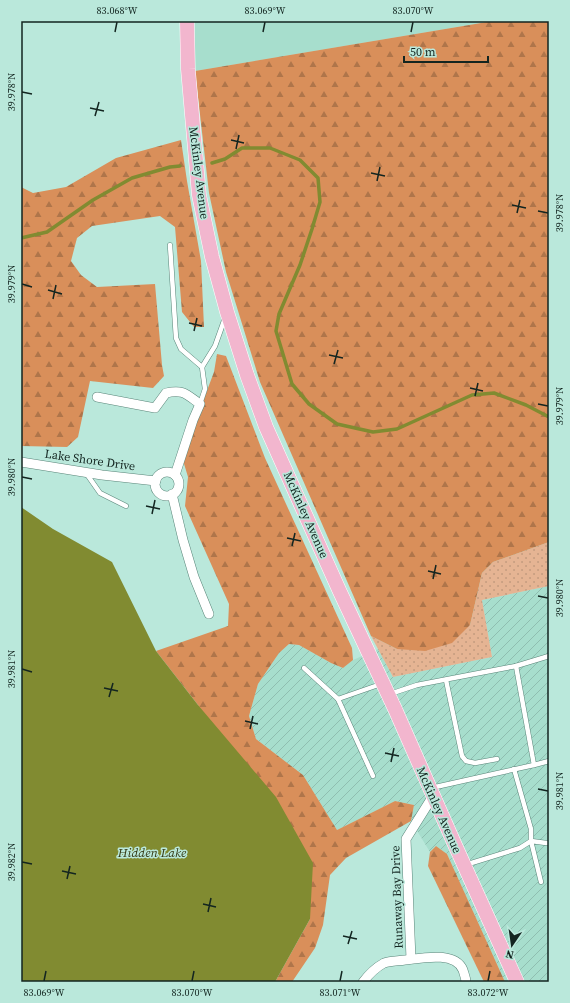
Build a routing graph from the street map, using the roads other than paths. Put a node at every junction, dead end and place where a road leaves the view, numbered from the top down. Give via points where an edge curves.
1 (187, 21) edge
2 (170, 245) dead end
3 (227, 312) junction
4 (202, 367) junction
5 (97, 397) dead end
6 (200, 404) junction
7 (21, 462) edge
8 (85, 472) junction
9 (175, 475) junction
10 (156, 481) junction
11 (172, 494) junction
12 (126, 506) dead end
13 (208, 614) dead end
14 (549, 656) edge
15 (516, 666) junction
16 (304, 668) dead end
17 (446, 680) junction
18 (385, 689) junction
19 (338, 700) junction
20 (497, 758) dead end
21 (549, 762) edge
22 (534, 765) junction
23 (514, 769) junction
24 (373, 776) dead end
25 (431, 792) junction
26 (531, 841) junction
27 (549, 843) edge
28 (464, 865) junction
29 (541, 882) dead end
30 (411, 959) junction
31 (363, 982) edge
32 (466, 982) edge
33 (517, 982) edge

1 - 3 main road, McKinley Avenue via 188,69 199,195
2 - 4 lane via 176,338 181,349
3 - 4 lane via 215,346
3 - 18 main road, McKinley Avenue via 266,426
4 - 6 lane via 205,389
5 - 6 street via 155,408 166,393 174,391 184,392
6 - 9 street
7 - 8 street, Lake Shore Drive
8 - 10 street, Lake Shore Drive
8 - 12 lane via 100,493
9 - 10 street via 160,474
9 - 11 street via 179,485
10 - 11 street via 160,493 168,496
11 - 13 street via 194,577
14 - 15 lane
15 - 17 lane
15 - 22 lane
16 - 19 lane
17 - 18 lane
17 - 20 lane via 462,756 466,761 475,763
18 - 19 lane
18 - 25 main road, McKinley Avenue
19 - 24 lane
21 - 22 lane
22 - 23 lane
23 - 25 lane
23 - 26 lane via 531,829
25 - 28 main road, McKinley Avenue
25 - 30 street, Runaway Bay Drive via 406,839
26 - 27 lane
26 - 28 lane via 520,848
26 - 29 lane
28 - 33 main road, McKinley Avenue
30 - 31 street via 386,962 376,968
30 - 32 street, Runaway Bay Drive via 450,958 460,965

